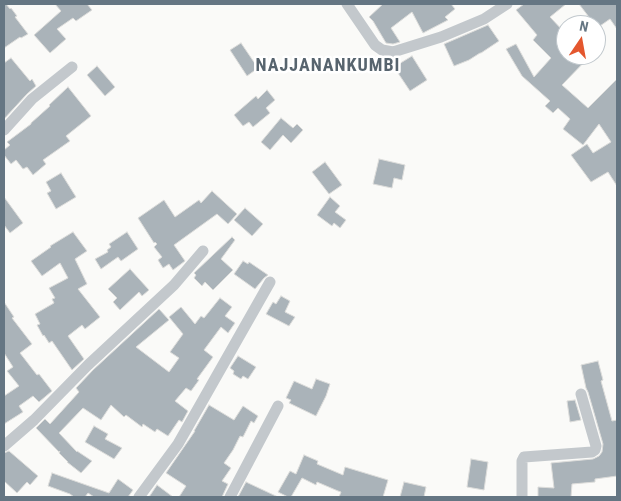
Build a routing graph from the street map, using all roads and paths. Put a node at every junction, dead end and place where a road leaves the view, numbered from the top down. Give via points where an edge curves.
1 (347, 4) edge
2 (507, 4) edge
3 (72, 68) dead end
4 (4, 130) edge
5 (203, 251) dead end
6 (270, 282) dead end
7 (581, 394) dead end
8 (278, 406) dead end
9 (4, 446) edge
10 (139, 497) edge
11 (230, 497) edge
12 (522, 497) edge

1 - 2 street via 375,45 393,52 441,37
3 - 4 street via 32,99
5 - 9 street via 174,285
6 - 10 street via 178,444
7 - 12 street via 595,450 524,457
8 - 11 street

